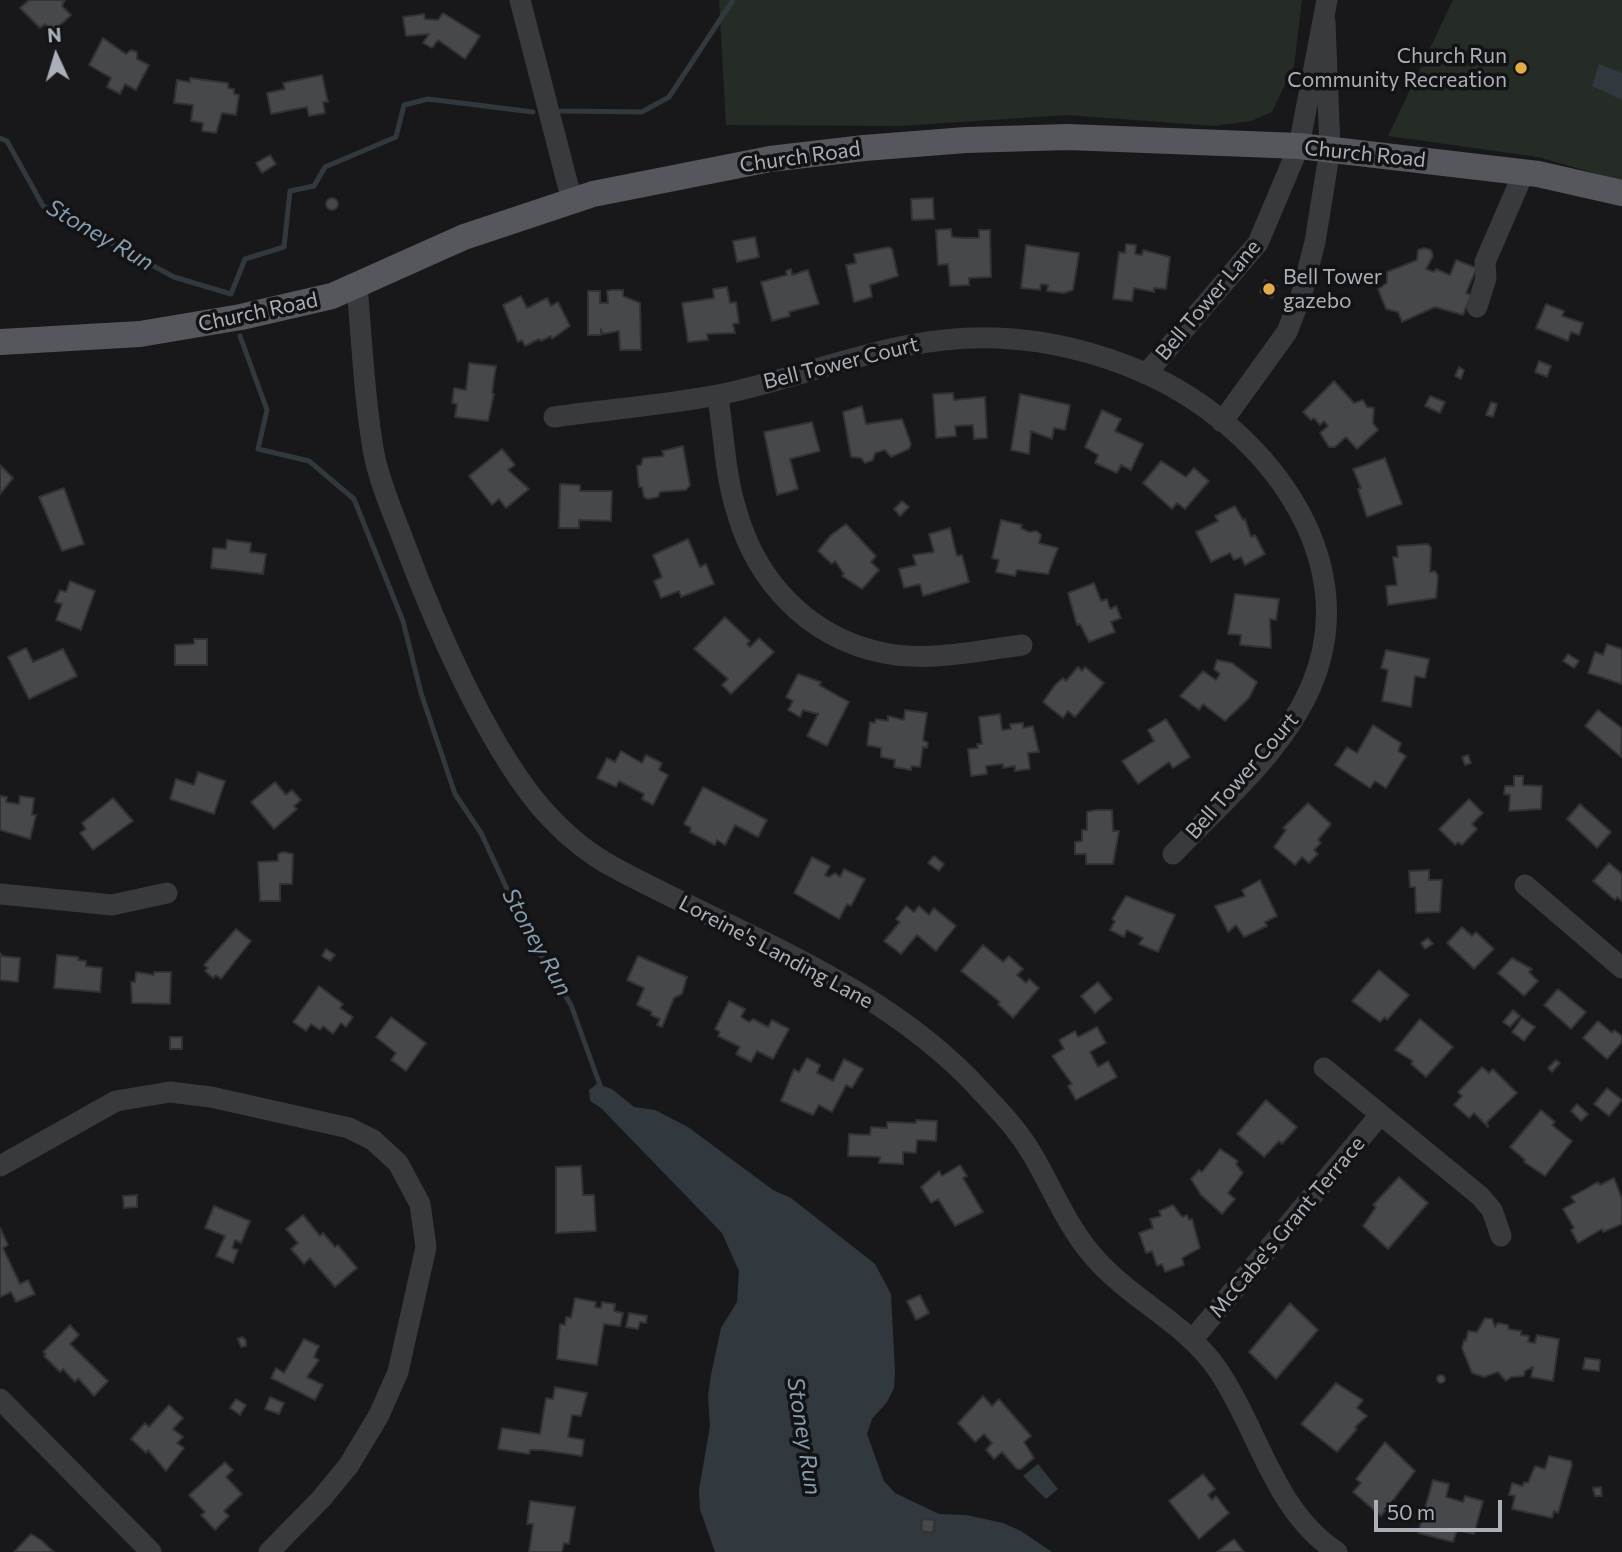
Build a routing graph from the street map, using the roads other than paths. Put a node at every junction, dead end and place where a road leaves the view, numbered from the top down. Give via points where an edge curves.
1 (520, 0) edge
2 (1327, 0) edge
3 (1325, 22) junction
4 (1299, 146) junction
5 (1330, 149) junction
6 (1524, 172) junction
7 (1622, 193) edge
8 (572, 201) junction
9 (357, 286) junction
10 (1477, 307) dead end
11 (0, 342) edge
12 (1146, 374) junction
13 (723, 394) junction
14 (554, 417) dead end
15 (1222, 422) junction
16 (1022, 645) dead end
17 (1173, 854) dead end
18 (1525, 885) dead end
19 (167, 893) dead end
20 (0, 894) edge
21 (1622, 968) edge
22 (1324, 1068) dead end
23 (1380, 1115) junction
24 (0, 1166) edge
25 (1501, 1236) dead end
26 (1193, 1339) junction
27 (0, 1399) edge
28 (151, 1552) edge
29 (269, 1552) edge
30 (1337, 1552) edge

1 - 8 street
2 - 3 street
3 - 4 street, Bell Tower Lane
3 - 5 street
4 - 5 main road, Church Road
4 - 8 main road, Church Road via 1147,138 966,140 770,159
4 - 12 street, Bell Tower Lane via 1258,243
5 - 6 main road, Church Road
5 - 15 street via 1315,242 1287,332
6 - 7 main road, Church Road
6 - 10 street via 1485,262 1486,278
8 - 9 main road, Church Road via 464,237
9 - 11 main road, Church Road via 332,296 140,334
9 - 26 street, Loreine's Landing Lane via 374,455 386,495 439,628 480,709 536,802 559,827 612,866 857,992 948,1058 1028,1148 1066,1222 1097,1261
12 - 13 street, Bell Tower Court via 1097,355 1043,343 942,339 864,353
12 - 15 street, Bell Tower Court
13 - 14 street, Bell Tower Court
13 - 16 street via 718,398 735,508 751,551 773,587 802,616 835,638 885,654 944,656
15 - 17 street, Bell Tower Court via 1261,458 1298,506 1321,561 1326,623 1313,682 1285,732
18 - 21 street
19 - 20 street via 113,905
22 - 23 street
23 - 25 street via 1479,1196 1492,1210
23 - 26 street, McCabe's Grant Terrace
24 - 29 street via 116,1101 170,1092 349,1128 373,1140 398,1163 420,1204 426,1247 398,1372 349,1465
26 - 30 street, Loreine's Landing Lane via 1219,1372 1301,1521
27 - 28 street

